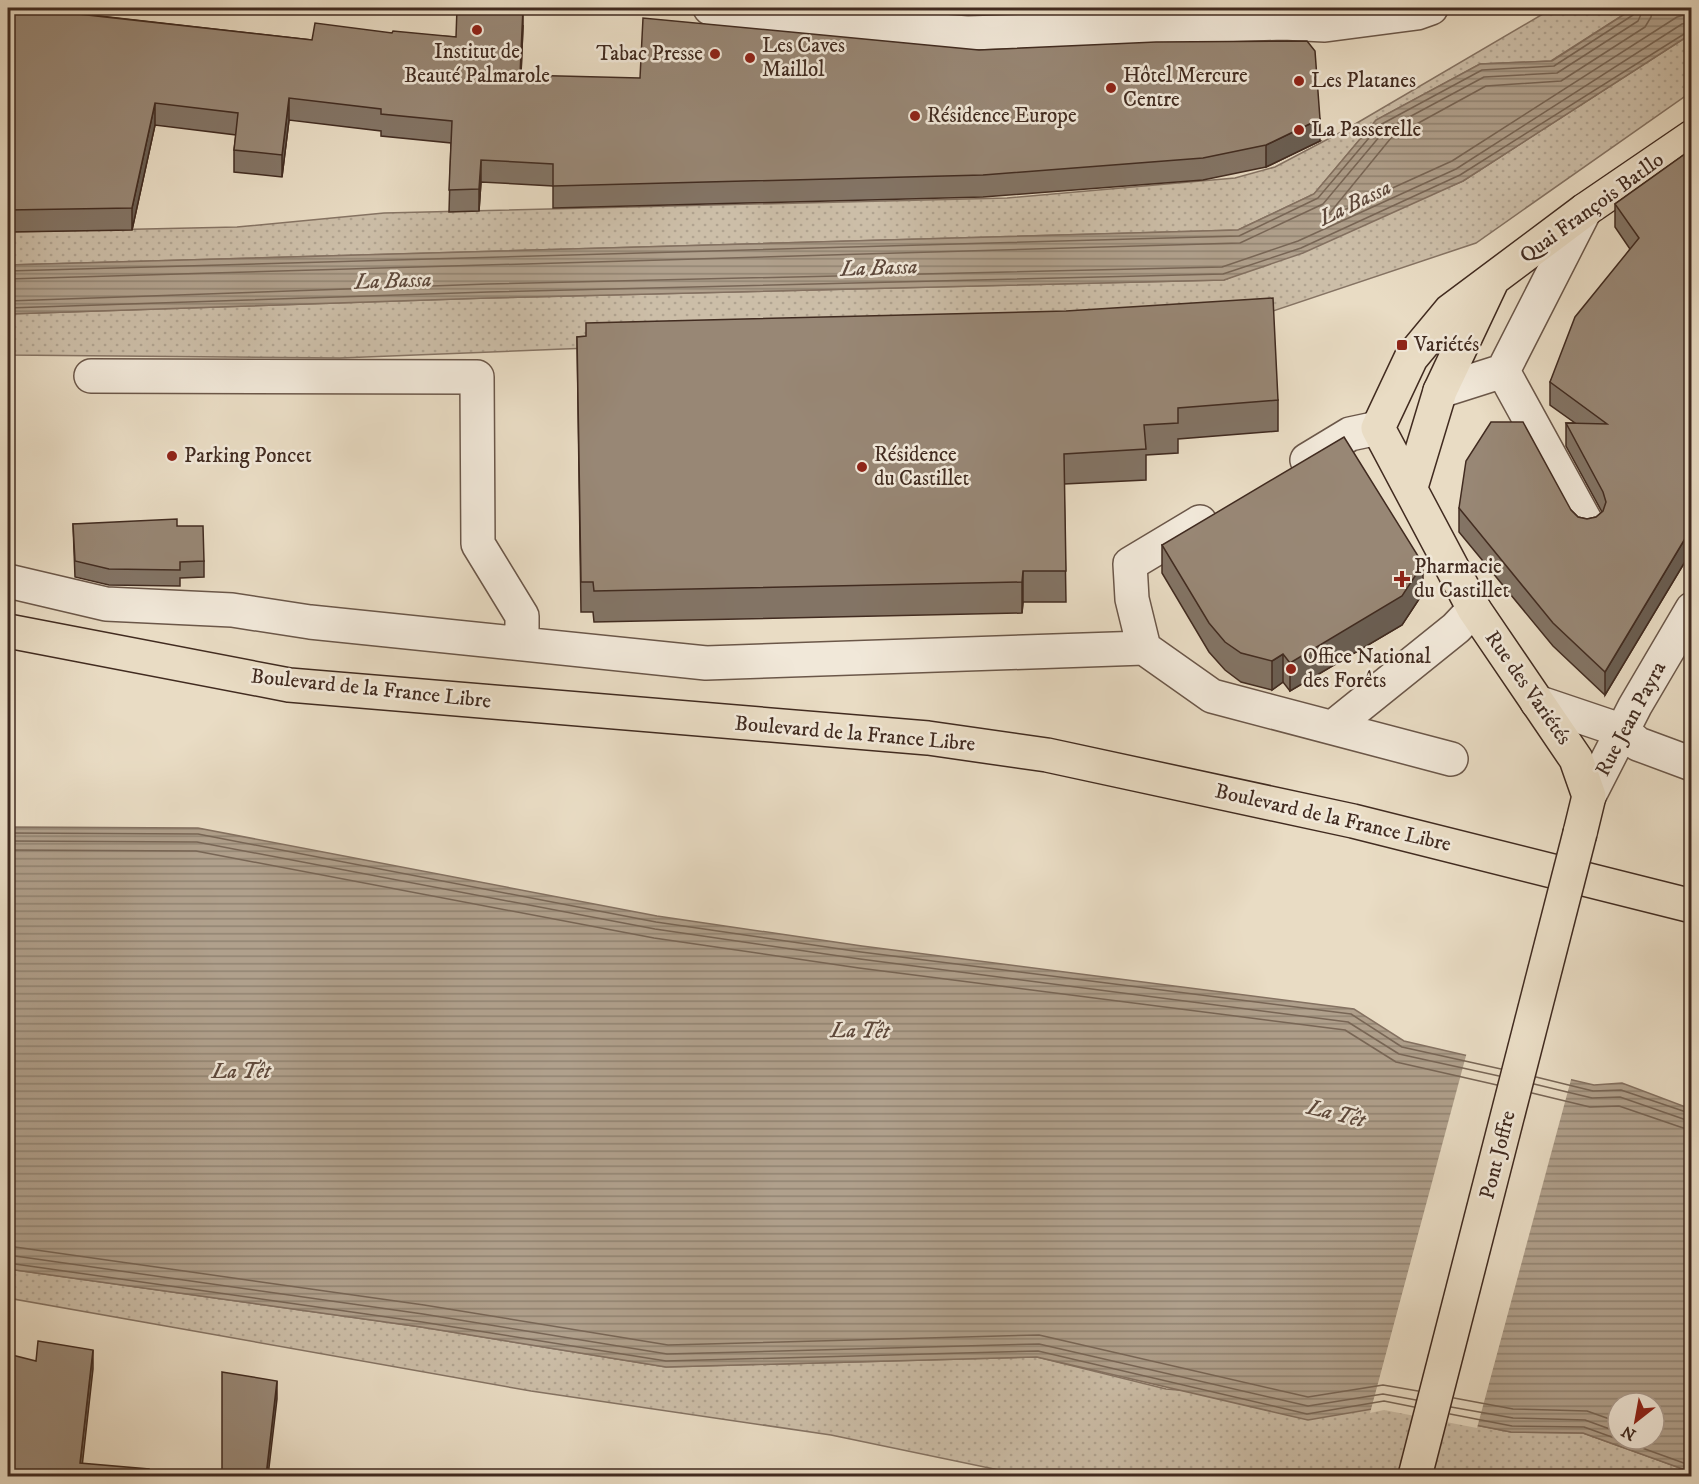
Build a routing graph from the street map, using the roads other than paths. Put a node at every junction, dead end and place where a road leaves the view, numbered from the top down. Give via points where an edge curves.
1 (710, 8) edge
2 (1431, 8) edge
3 (1692, 137) edge
4 (1585, 210) junction
5 (1493, 280) junction
6 (1503, 371) junction
7 (91, 376) dead end
8 (1440, 391) junction
9 (1378, 428) junction
10 (1280, 476) edge
11 (1411, 487) junction
12 (1230, 505) edge
13 (1587, 524) edge
14 (8, 581) edge
15 (1474, 609) junction
16 (1692, 609) edge
17 (8, 631) edge
18 (522, 643) junction
19 (1144, 648) junction
20 (1537, 702) junction
21 (1334, 727) junction
22 (1625, 743) junction
23 (1451, 759) dead end
24 (1576, 759) junction
25 (1692, 764) edge
26 (1589, 796) junction
27 (1580, 833) joint
28 (1692, 906) edge
29 (1415, 1476) edge

1 - 2 street via 967,33 1325,25
3 - 4 main road, Quai François Batllo
4 - 5 main road, Quai François Batllo
4 - 6 street
5 - 8 main road, Quai François Batllo
5 - 9 main road, Quai François Batllo via 1450,311 1411,358
6 - 8 street
6 - 13 street
7 - 18 street via 477,377 478,544 522,616
8 - 11 main road
9 - 10 street via 1350,434
9 - 11 main road, Rue des Variétés
11 - 15 main road, Rue des Variétés
12 - 19 street via 1130,564 1132,599
14 - 18 street via 106,604 232,610 310,622
15 - 20 main road, Rue des Variétés
15 - 21 street
16 - 22 street, Rue Jean Payra
17 - 28 main road, Boulevard de la France Libre via 289,685 928,738 1047,755 1353,821
18 - 19 street via 706,663
19 - 21 street via 1212,696
20 - 22 street
20 - 24 main road, Rue des Variétés
21 - 23 street
22 - 24 street
22 - 25 street
22 - 26 street, Rue Jean Payra
24 - 26 main road, Rue des Variétés
26 - 27 main road, Rue Jean Payra
27 - 29 main road, Pont Joffre, bridge

